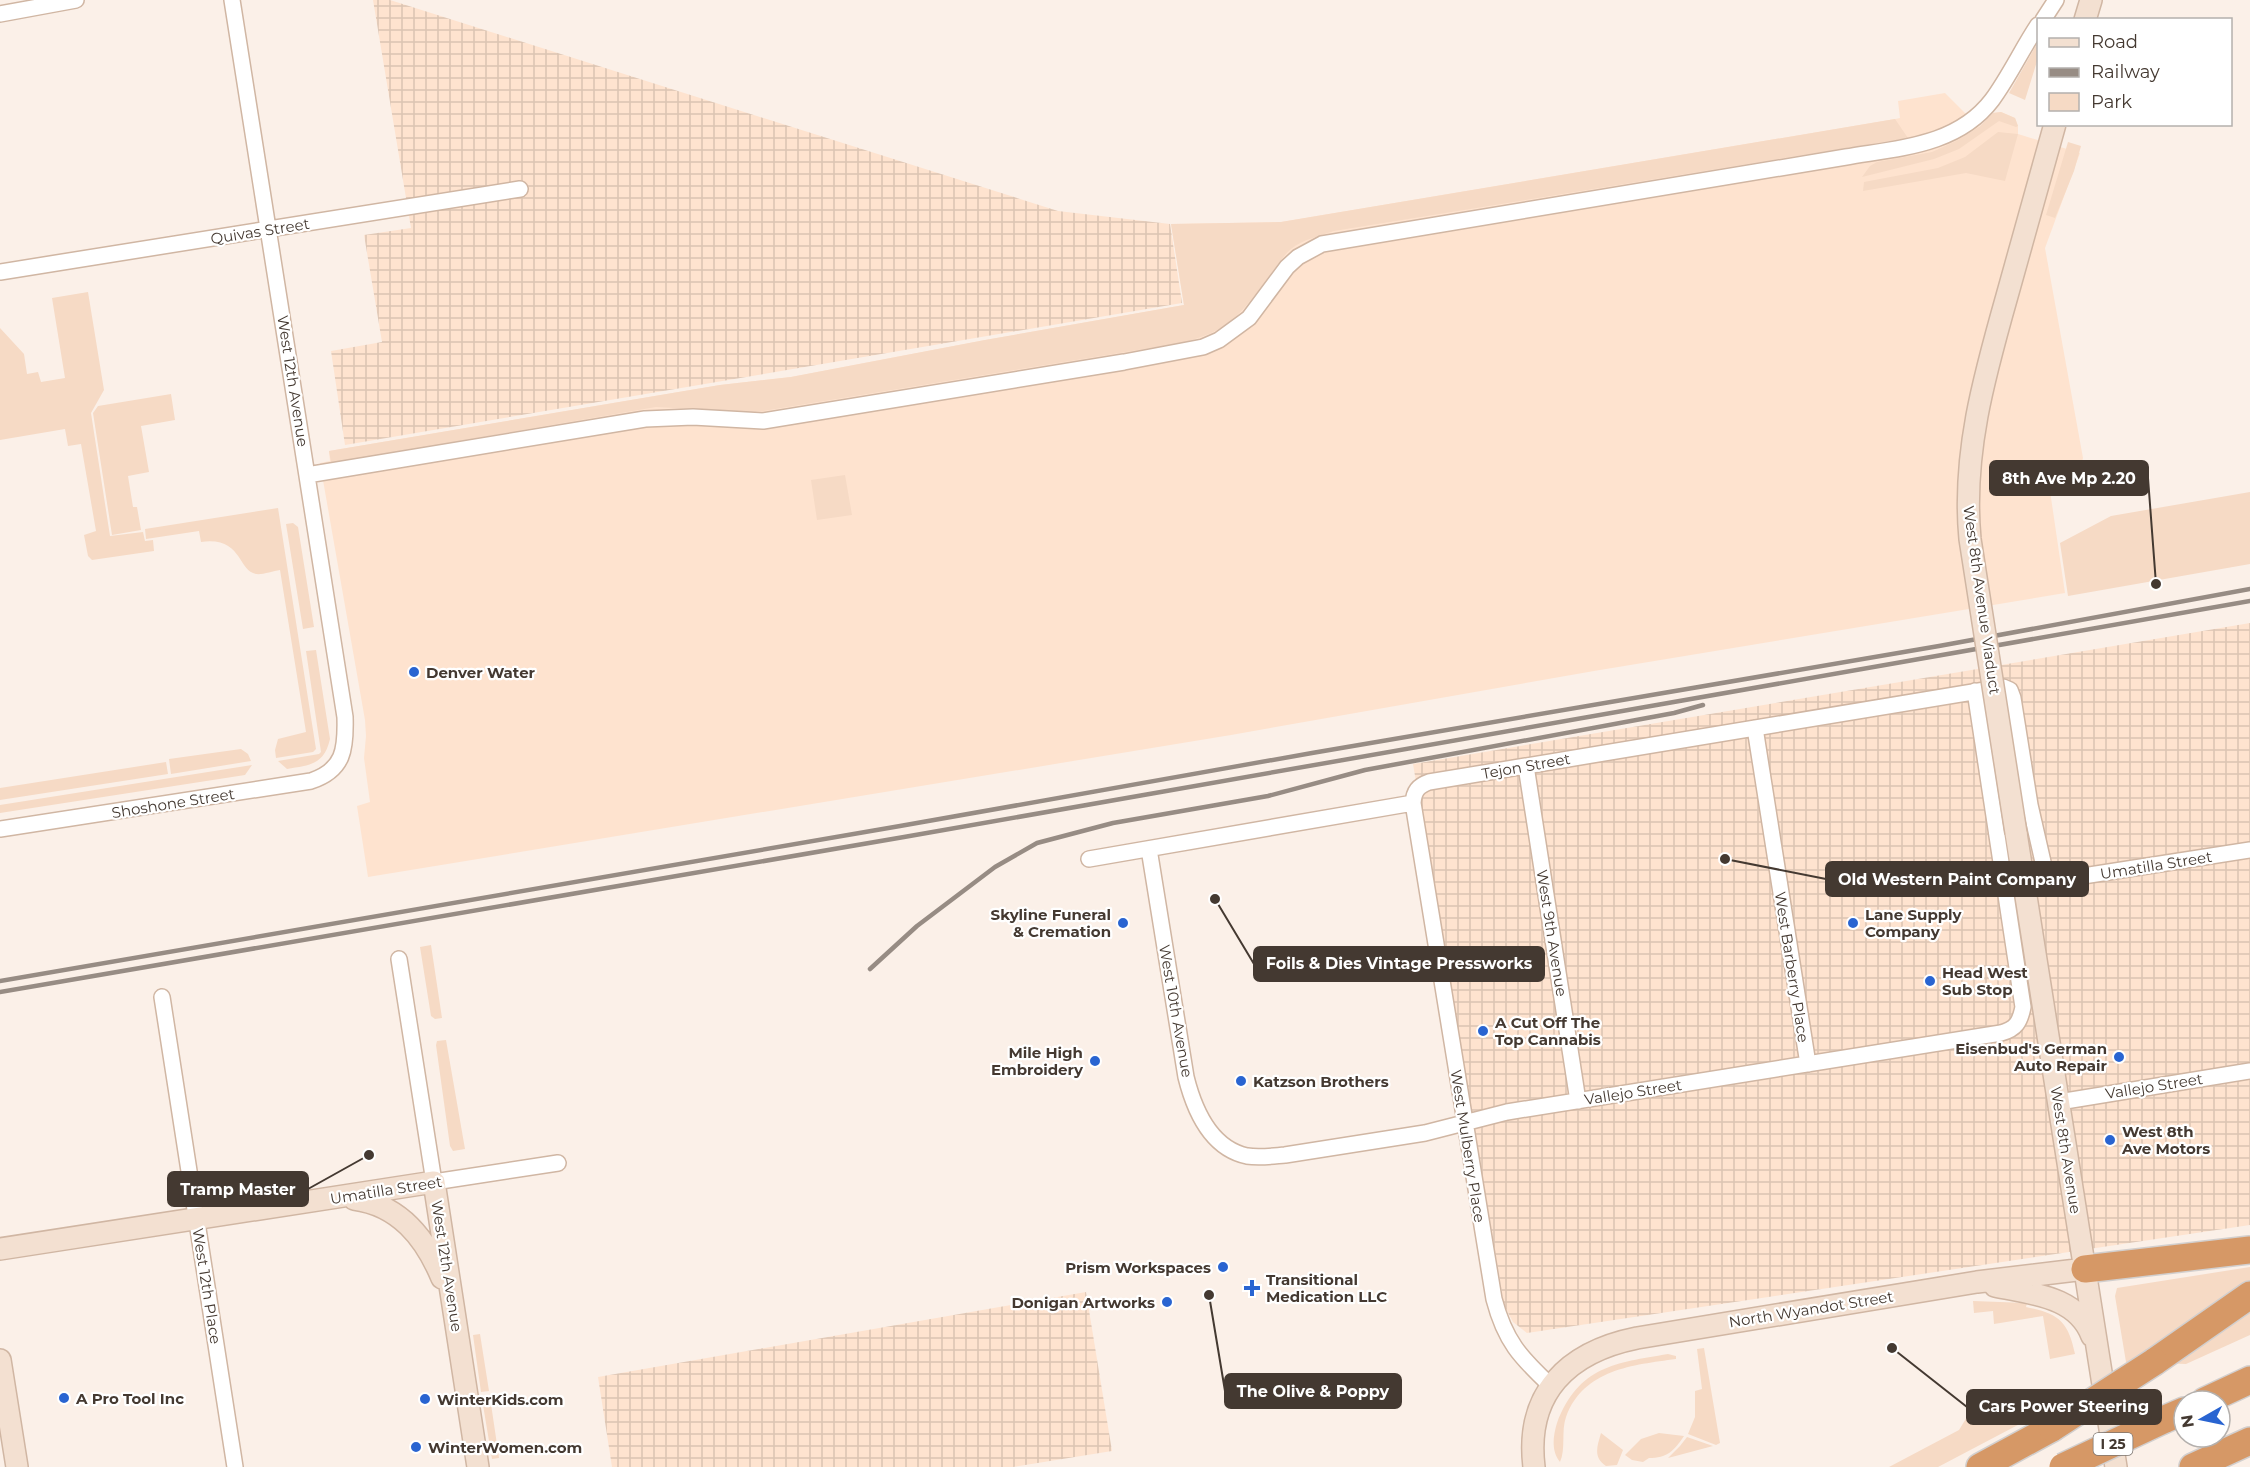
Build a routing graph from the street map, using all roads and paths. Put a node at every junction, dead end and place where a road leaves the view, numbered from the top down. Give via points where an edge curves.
1 (76, 0) edge
2 (232, 0) edge
3 (2056, 0) edge
4 (2091, 0) edge
5 (0, 14) edge
6 (2044, 18) edge
7 (2086, 18) edge
8 (2037, 28) edge
9 (2054, 126) edge
10 (520, 189) dead end
11 (269, 229) junction
12 (0, 272) edge
13 (308, 476) junction
14 (1975, 691) junction
15 (1755, 728) junction
16 (339, 762) joint
17 (1526, 766) junction
18 (1413, 803) junction
19 (0, 829) edge
20 (2016, 833) joint
21 (1149, 849) junction
22 (2250, 850) edge
23 (2040, 854) joint
24 (1089, 859) dead end
25 (399, 959) dead end
26 (162, 998) dead end
27 (1808, 1065) junction
28 (2250, 1071) edge
29 (1578, 1101) junction
30 (2059, 1101) junction
31 (1465, 1123) junction
32 (1241, 1154) joint
33 (558, 1163) dead end
34 (434, 1182) junction
35 (332, 1198) junction
36 (196, 1219) junction
37 (0, 1249) edge
38 (2250, 1250) edge
39 (2085, 1269) junction
40 (1977, 1282) junction
41 (2250, 1295) edge
42 (453, 1306) junction
43 (2098, 1350) junction
44 (0, 1360) edge
45 (2250, 1380) edge
46 (1551, 1386) junction
47 (2231, 1389) edge
48 (2172, 1416) edge
49 (2248, 1442) edge
50 (17, 1467) edge
51 (235, 1467) edge
52 (478, 1467) edge
53 (1534, 1467) edge
54 (1980, 1467) edge
55 (2063, 1467) edge
56 (2116, 1467) edge
57 (2193, 1467) edge

1 - 5 street
2 - 11 street, West 12th Avenue
3 - 6 street
4 - 7 main road
8 - 13 street via 1992,100 1964,127 1946,137 1322,244 1298,256 1287,267 1249,318 1203,347 762,421 645,419
9 - 20 main road, West 8th Avenue Viaduct, bridge via 1986,371 1970,456 1970,539
10 - 11 street, Quivas Street
11 - 12 street, Quivas Street
11 - 13 street, West 12th Avenue
13 - 16 street, West 12th Avenue via 345,717 345,745
14 - 15 street, Tejon Street
14 - 23 street, Tejon Street via 2003,687 2010,690
14 - 27 street, Vallejo Street via 2021,990 2021,1019 2001,1034
15 - 17 street, Tejon Street
15 - 27 street, West Barberry Place
16 - 19 street, Shoshone Street via 328,774 311,781
17 - 18 street, Tejon Street via 1429,782 1419,786
17 - 29 street, West 9th Avenue
18 - 21 street
18 - 31 street, West Mulberry Place
20 - 30 main road, West 8th Avenue
21 - 24 street
21 - 32 street, West 10th Avenue via 1192,1098 1209,1130
22 - 23 street, Umatilla Street via 2064,879 2052,877
25 - 34 street, West 12th Avenue
26 - 36 street, West 12th Place
27 - 29 street, Vallejo Street
28 - 30 street, Vallejo Street
29 - 31 street, Vallejo Street
30 - 39 main road, West 8th Avenue
31 - 32 street, Vallejo Street via 1285,1155
31 - 46 street, West Mulberry Place via 1499,1317 1513,1347
33 - 34 street, Umatilla Street
34 - 35 main road, Umatilla Street
34 - 42 main road, West 12th Avenue
35 - 36 main road, Umatilla Street
35 - 42 main road via 372,1203 403,1219 429,1249
36 - 37 main road, Umatilla Street
36 - 51 street, West 12th Place
38 - 39 highway
39 - 40 main road, North Wyandot Street
39 - 43 main road, West 8th Avenue
40 - 43 main road via 2063,1303 2082,1318
40 - 46 main road, North Wyandot Street via 1617,1342 1584,1357
41 - 54 highway, bridge via 2052,1428
42 - 52 main road, West 12th Avenue
43 - 56 main road, West 8th Avenue
44 - 50 main road
45 - 47 highway
46 - 53 main road via 1536,1416 1532,1435
48 - 55 highway, I 25, bridge
49 - 57 highway

